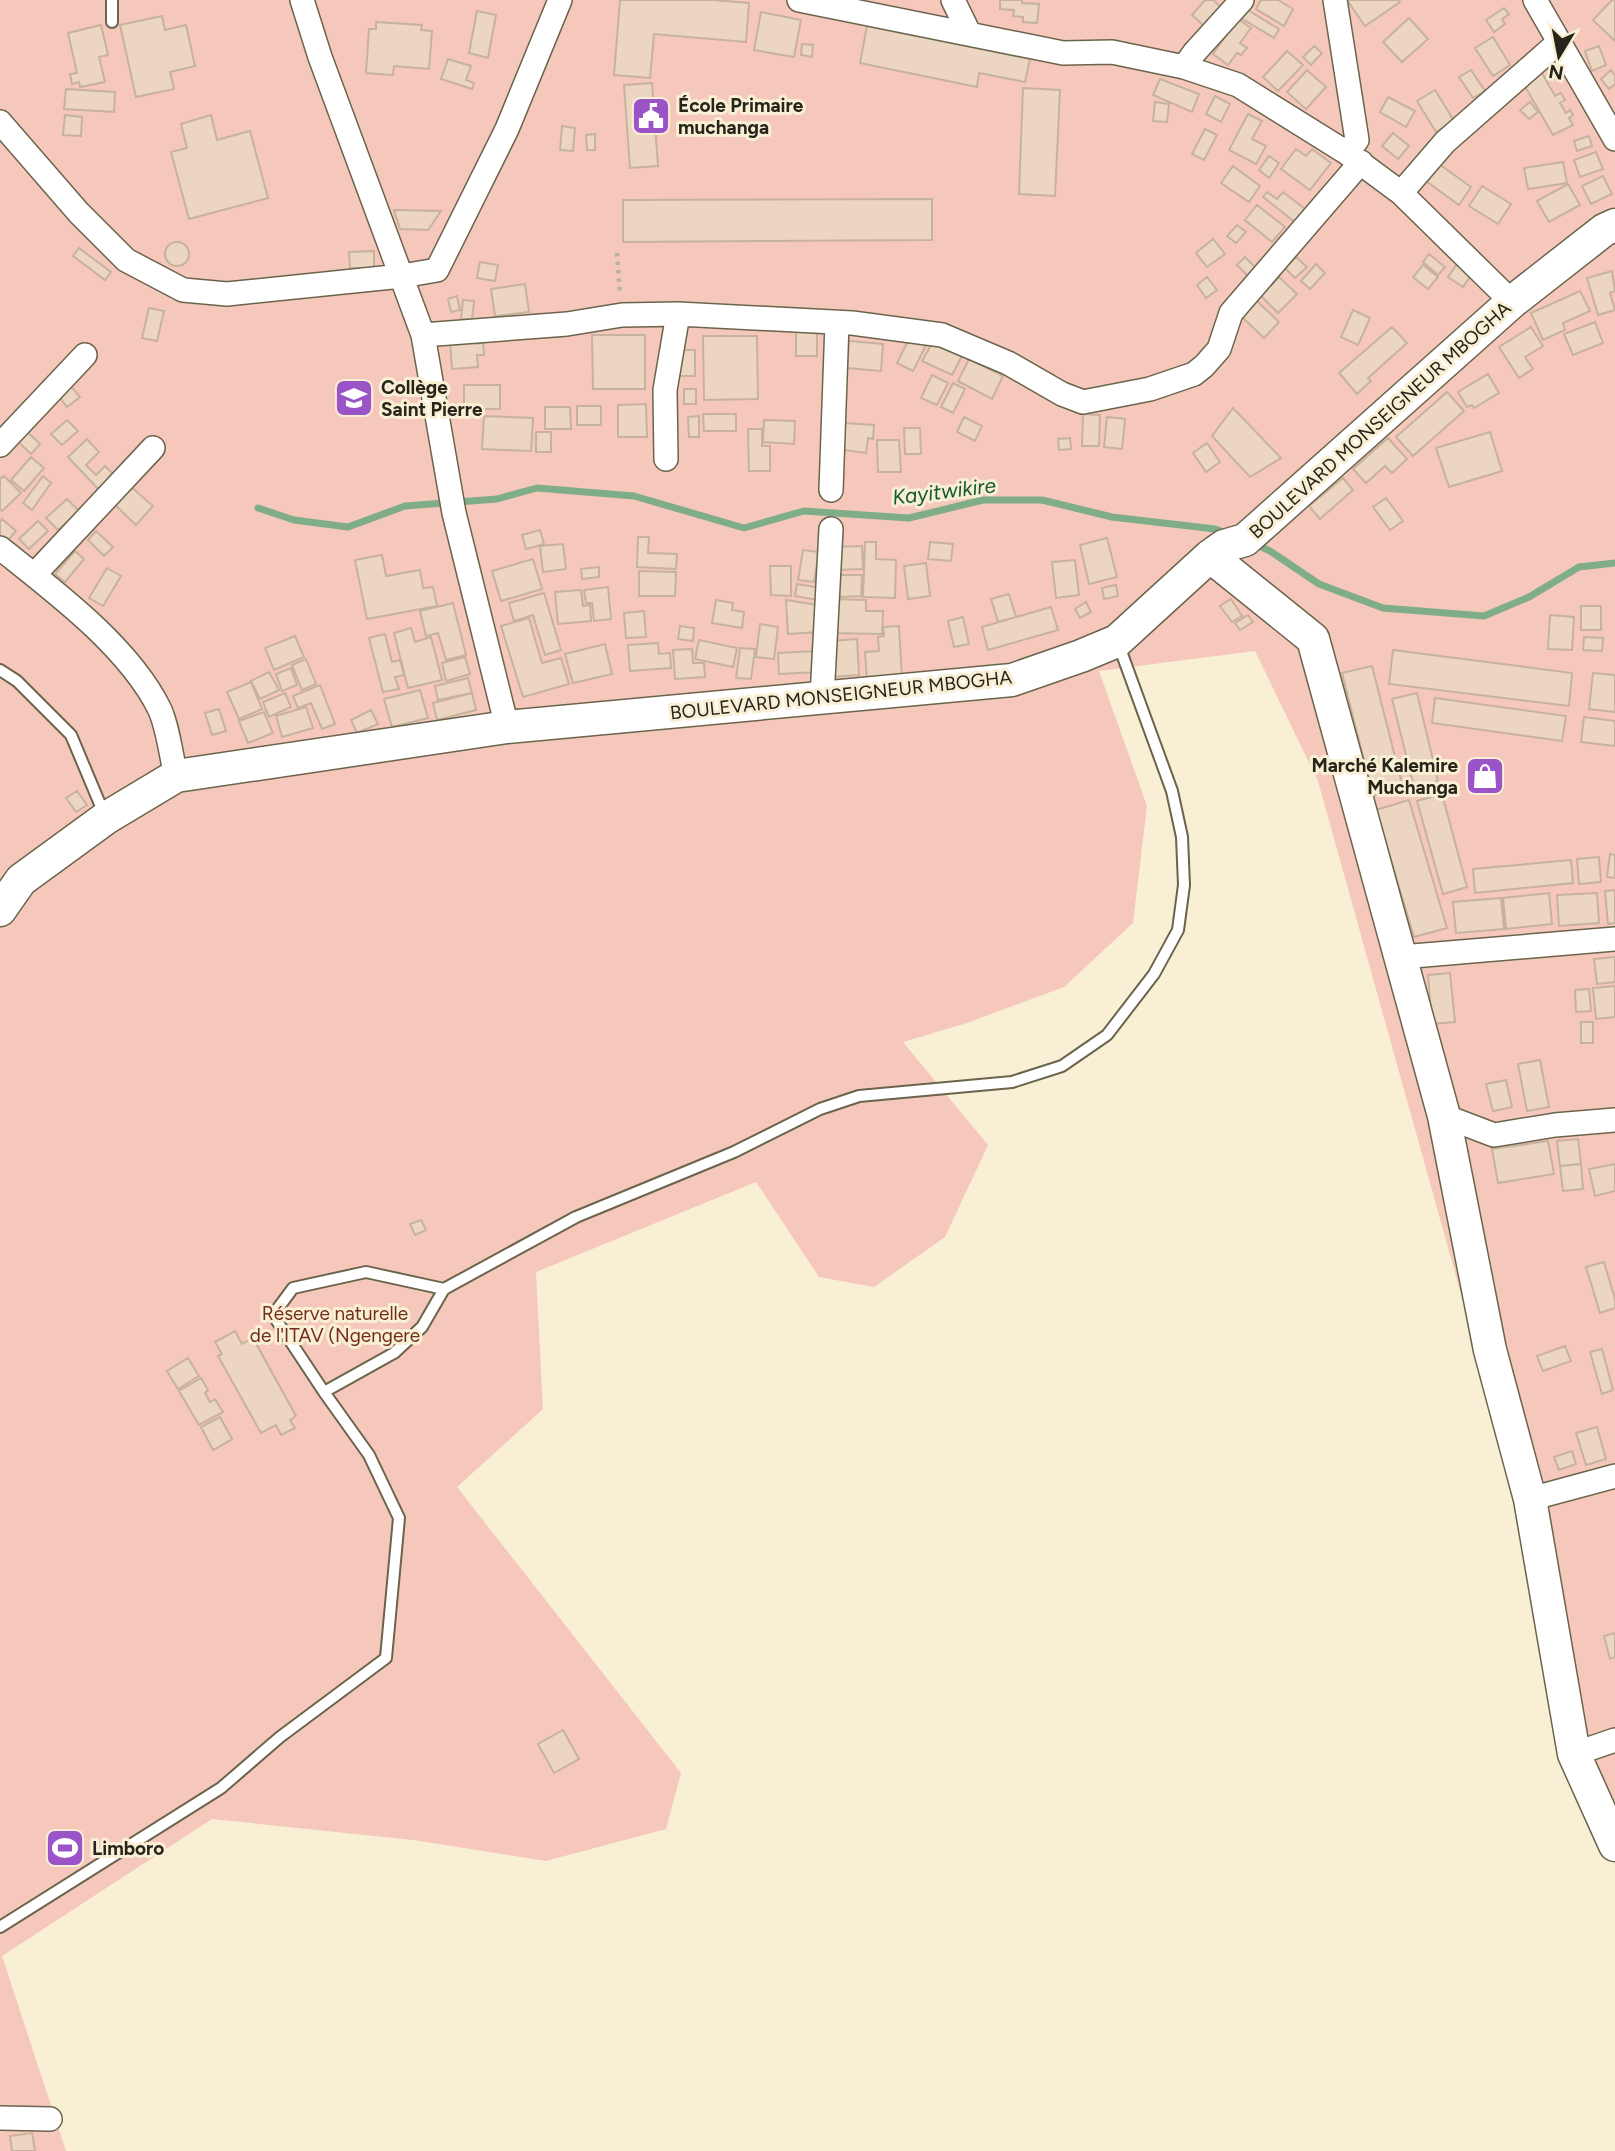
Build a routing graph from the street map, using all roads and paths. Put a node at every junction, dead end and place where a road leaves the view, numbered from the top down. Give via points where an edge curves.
1 (112, 0) edge
2 (302, 0) edge
3 (560, 0) edge
4 (799, 0) edge
5 (953, 0) edge
6 (1242, 0) edge
7 (1335, 0) edge
8 (1544, 3) edge
9 (112, 22) dead end
10 (969, 33) junction
11 (1559, 42) junction
12 (1184, 67) junction
13 (0, 122) edge
14 (1615, 139) edge
15 (1354, 157) junction
16 (1401, 193) junction
17 (1615, 225) edge
18 (617, 253) dead end
19 (402, 276) junction
20 (1512, 302) junction
21 (678, 314) junction
22 (622, 315) junction
23 (837, 323) junction
24 (423, 335) junction
25 (85, 355) dead end
26 (0, 445) edge
27 (153, 448) dead end
28 (667, 459) dead end
29 (831, 490) dead end
30 (831, 529) dead end
31 (1226, 547) junction
32 (0, 548) edge
33 (34, 575) junction
34 (1117, 641) junction
35 (0, 670) edge
36 (822, 698) junction
37 (507, 727) junction
38 (176, 776) junction
39 (106, 818) junction
40 (0, 910) edge
41 (1615, 939) edge
42 (1401, 957) junction
43 (1444, 1116) junction
44 (1615, 1120) edge
45 (444, 1289) junction
46 (324, 1392) junction
47 (1615, 1476) edge
48 (1531, 1499) junction
49 (1615, 1740) edge
50 (1574, 1754) junction
51 (1615, 1845) edge
52 (0, 1927) edge
53 (0, 2118) edge
54 (50, 2119) dead end

1 - 9 lane
2 - 19 street
3 - 19 street via 507,129 437,270
4 - 10 street
5 - 10 street
6 - 12 street
7 - 15 street via 1357,140
8 - 11 street
10 - 12 street via 1063,53 1112,52
11 - 14 street
11 - 16 street via 1445,142
12 - 15 street via 1238,85
13 - 19 street via 126,260 183,290 227,294
15 - 16 street
15 - 23 street via 1231,313 1213,358 1195,374 1150,389 1083,402 942,335
16 - 20 street
17 - 20 street, BOULEVARD MONSEIGNEUR MBOGHA
18 - 22 path
19 - 24 street
20 - 31 street, BOULEVARD MONSEIGNEUR MBOGHA
21 - 22 street
21 - 23 street
21 - 28 street via 665,390
22 - 24 street via 568,324
23 - 29 street
24 - 37 street via 453,508
25 - 26 street
27 - 33 street
30 - 36 street
31 - 34 street, BOULEVARD MONSEIGNEUR MBOGHA
31 - 42 street via 1313,639
32 - 33 street
33 - 38 street via 128,660 160,709
34 - 36 street, BOULEVARD MONSEIGNEUR MBOGHA via 1012,680
34 - 45 lane via 1172,791 1182,838 1184,885 1178,930 1154,974 1107,1035 1062,1066 1012,1082 859,1096 820,1109 734,1152 576,1217
35 - 39 lane via 71,735
36 - 37 street, BOULEVARD MONSEIGNEUR MBOGHA
37 - 38 street, BOULEVARD MONSEIGNEUR MBOGHA
38 - 39 street, BOULEVARD MONSEIGNEUR MBOGHA
39 - 40 street, BOULEVARD MONSEIGNEUR MBOGHA via 20,880
41 - 42 street
42 - 43 street
43 - 44 street via 1494,1135
43 - 48 street via 1490,1350
45 - 46 lane via 422,1327 394,1353
45 - 46 lane via 366,1272 293,1288 273,1315
46 - 52 lane via 369,1455 399,1518 386,1658 279,1737 221,1788
47 - 48 street
48 - 50 street
49 - 50 street
50 - 51 street
53 - 54 street

